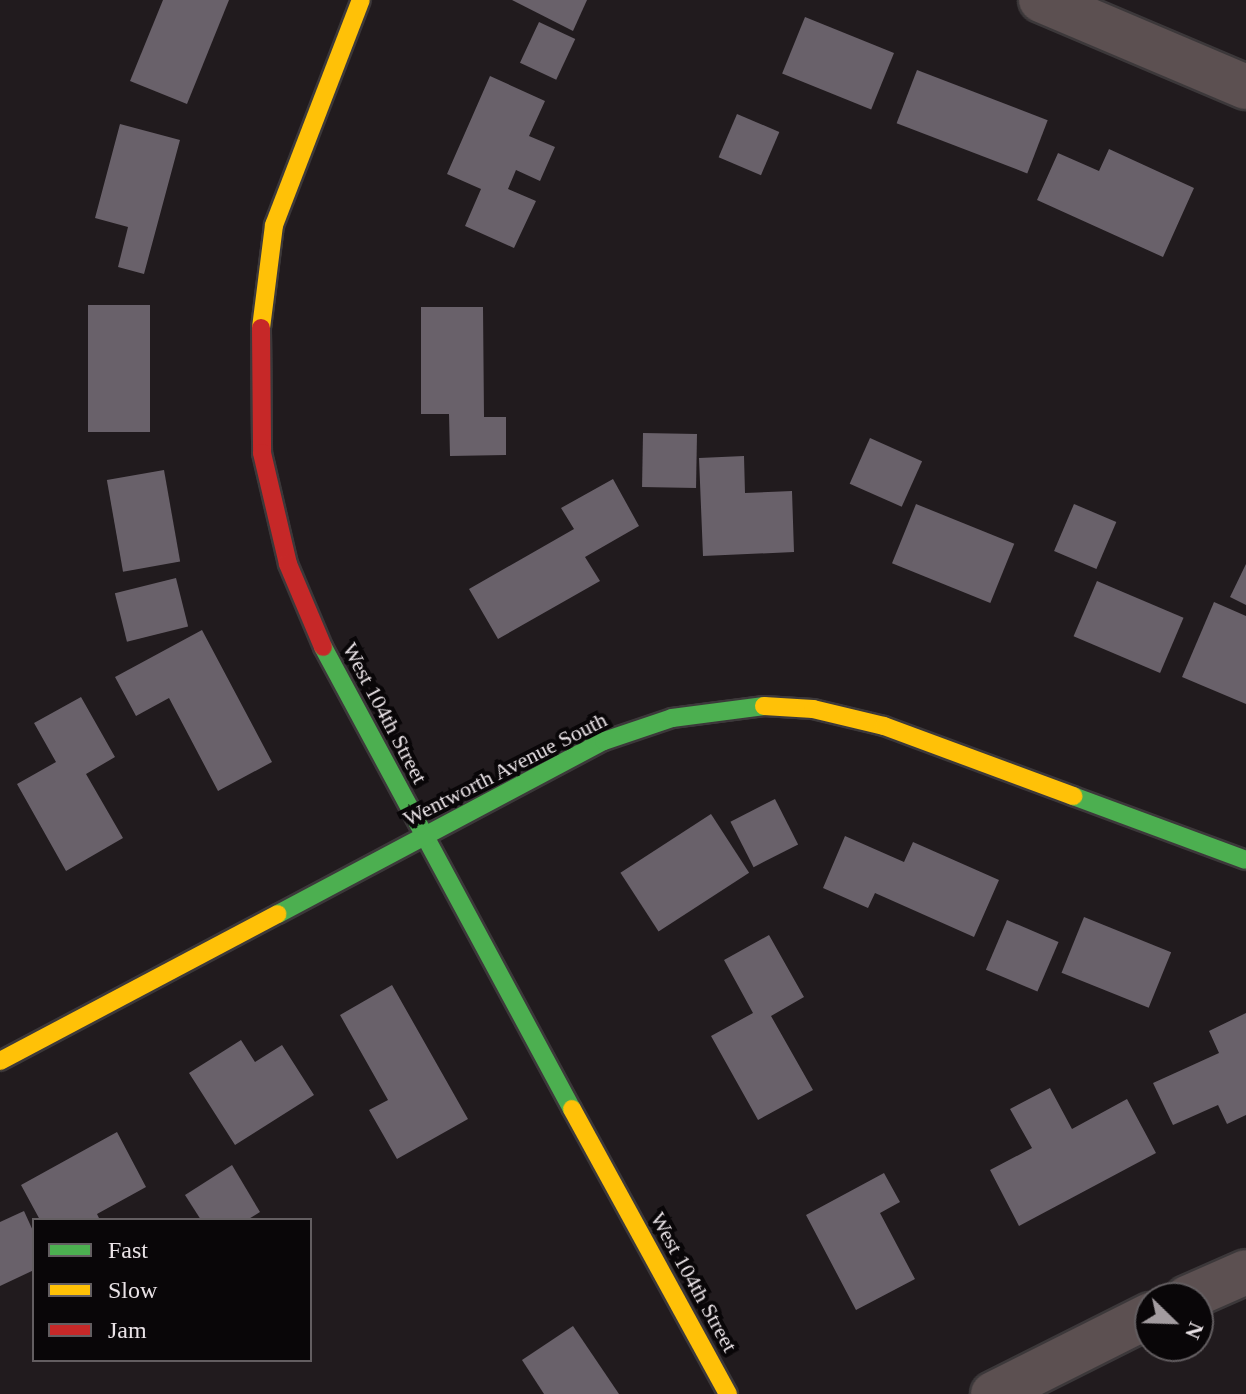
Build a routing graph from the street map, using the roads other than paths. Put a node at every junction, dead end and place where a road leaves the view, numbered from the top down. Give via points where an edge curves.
1 (361, 0) edge
2 (1041, 0) edge
3 (1246, 87) edge
4 (423, 837) junction
5 (1246, 860) edge
6 (0, 1061) edge
7 (1246, 1272) edge
8 (1214, 1286) edge
9 (1134, 1323) edge
10 (728, 1394) edge
11 (993, 1394) edge

1 - 4 street, West 104th Street via 274,225 259,340 262,453 288,564 326,656
2 - 3 street
4 - 5 street, Wentworth Avenue South via 604,741 672,718 741,704 813,709 884,726
4 - 6 street, Wentworth Avenue South
4 - 10 street, West 104th Street
7 - 8 street
9 - 11 street

